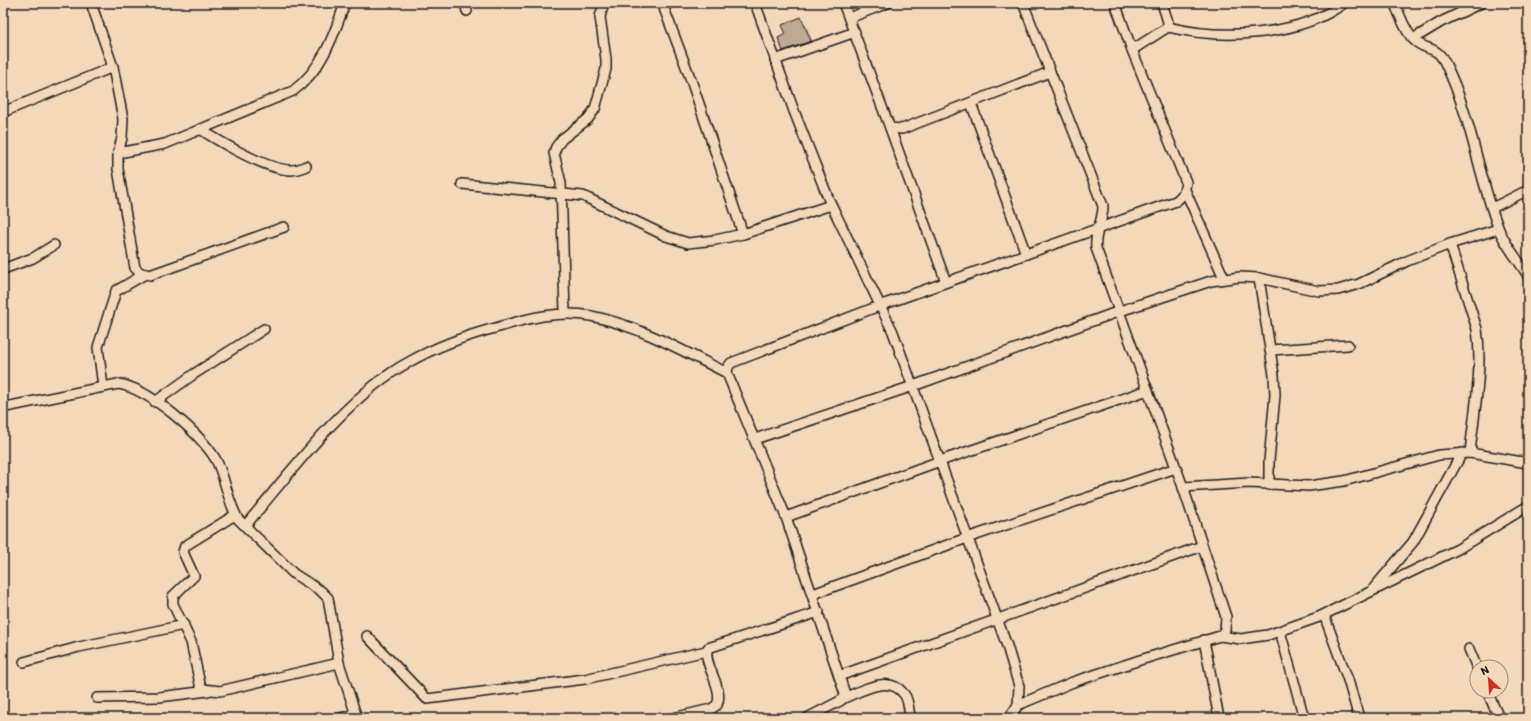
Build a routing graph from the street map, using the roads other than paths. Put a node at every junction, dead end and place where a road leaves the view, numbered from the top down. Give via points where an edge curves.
1 (91, 3) edge
2 (345, 3) edge
3 (604, 3) edge
4 (662, 3) edge
5 (754, 3) edge
6 (843, 3) edge
7 (888, 3) edge
8 (1023, 3) edge
9 (1115, 3) edge
10 (1162, 3) edge
11 (1344, 3) edge
12 (1394, 3) edge
13 (1481, 3) edge
14 (849, 18) junction
15 (1168, 26) junction
16 (854, 32) junction
17 (1413, 39) junction
18 (1132, 50) junction
19 (775, 60) junction
20 (113, 67) junction
21 (1050, 72) junction
22 (971, 103) junction
23 (3, 112) edge
24 (890, 128) junction
25 (200, 129) junction
26 (118, 153) junction
27 (306, 166) dead end
28 (462, 184) dead end
29 (1185, 190) junction
30 (1528, 190) edge
31 (560, 193) junction
32 (832, 205) junction
33 (1492, 208) junction
34 (284, 227) dead end
35 (1098, 229) junction
36 (1498, 229) junction
37 (743, 234) junction
38 (1450, 244) junction
39 (54, 245) dead end
40 (1026, 254) junction
41 (3, 269) edge
42 (145, 274) junction
43 (1528, 276) edge
44 (1224, 278) junction
45 (1259, 278) junction
46 (946, 282) junction
47 (879, 306) junction
48 (1120, 311) junction
49 (565, 313) junction
50 (264, 329) dead end
51 (1348, 345) dead end
52 (1270, 350) junction
53 (727, 373) junction
54 (913, 386) junction
55 (103, 387) junction
56 (1148, 390) junction
57 (155, 402) junction
58 (3, 406) edge
59 (755, 439) junction
60 (1466, 453) junction
61 (940, 461) junction
62 (1528, 463) edge
63 (1176, 468) junction
64 (1269, 484) junction
65 (1182, 487) junction
66 (1528, 506) edge
67 (235, 515) junction
68 (786, 517) junction
69 (245, 526) junction
70 (967, 538) junction
71 (1202, 546) junction
72 (1370, 592) junction
73 (813, 594) junction
74 (819, 612) junction
75 (1324, 615) junction
76 (997, 620) junction
77 (184, 625) junction
78 (1280, 631) junction
79 (367, 636) dead end
80 (1220, 636) junction
81 (1204, 640) junction
82 (1469, 649) dead end
83 (706, 651) junction
84 (1473, 659) edge
85 (24, 662) dead end
86 (339, 663) junction
87 (839, 676) junction
88 (208, 691) junction
89 (97, 698) dead end
90 (844, 698) junction
91 (1490, 699) edge
92 (1018, 705) junction
93 (356, 716) edge
94 (340, 718) edge
95 (673, 718) edge
96 (807, 718) edge
97 (910, 718) edge
98 (1008, 718) edge
99 (1219, 718) edge
100 (1304, 718) edge
101 (1359, 718) edge
102 (1498, 718) edge

1 - 20 street
2 - 25 street via 333,36 306,81 293,91
3 - 31 street via 600,18 606,69 593,114 556,146 555,160 561,183
4 - 37 street
5 - 19 street
6 - 14 street
7 - 14 street
8 - 21 street
9 - 18 street
10 - 15 street
11 - 15 street via 1313,20 1253,32 1211,34
12 - 17 street
13 - 17 street
14 - 16 street
15 - 18 street
16 - 19 street
16 - 24 street
17 - 33 street via 1418,44 1439,53 1445,63 1463,107
18 - 29 street via 1186,182
19 - 32 street
20 - 23 street
20 - 26 street via 123,119
21 - 22 street
21 - 35 street via 1103,206 1103,216
22 - 24 street via 902,129
22 - 40 street
24 - 46 street
25 - 26 street via 165,144
25 - 27 street via 224,145 278,168 292,170
26 - 42 street via 118,169 136,268
28 - 31 street
29 - 35 street via 1176,201
29 - 44 street
30 - 33 street
31 - 37 street via 582,196 666,236 688,243
31 - 49 street
32 - 37 street
32 - 47 street
33 - 36 street
34 - 42 street via 150,275
35 - 40 street
35 - 48 street via 1095,238 1096,248
36 - 38 street
36 - 43 street
38 - 45 street via 1359,284 1338,290 1319,291
38 - 60 street via 1477,329 1479,343 1478,370
39 - 41 street via 33,258
40 - 46 street
42 - 55 street via 116,291 98,347
44 - 45 street
44 - 48 street
45 - 52 street
46 - 47 street
47 - 53 street via 731,363
47 - 54 street via 893,332
48 - 54 street
48 - 56 street
49 - 53 street via 629,325
49 - 69 street via 517,321 481,332 441,345 408,362 370,389 332,426
50 - 57 street
51 - 52 street
52 - 64 street via 1276,395
53 - 59 street
54 - 59 street
54 - 61 street
55 - 57 street via 127,385
55 - 58 street
56 - 61 street
56 - 63 street
57 - 67 street via 194,432 209,448 218,464
59 - 68 street
60 - 62 street
60 - 64 street via 1439,455 1344,481 1309,486
60 - 72 street via 1413,542
61 - 68 street
61 - 70 street
63 - 65 street
63 - 70 street
64 - 65 street
65 - 71 street
66 - 72 street via 1458,549
67 - 69 street
67 - 77 street via 185,546 183,552 194,576 176,592 173,604
68 - 73 street
69 - 86 street via 294,574 328,598
70 - 73 street
70 - 76 street
71 - 76 street
71 - 80 street via 1226,618 1225,630
72 - 75 street
73 - 74 street
74 - 83 street via 715,645
74 - 87 street
75 - 78 street
75 - 101 street
76 - 87 street
76 - 92 street via 1015,669 1019,686
77 - 85 street via 79,647
77 - 88 street via 191,642 200,684
78 - 80 street via 1241,639
78 - 100 street
79 - 83 street via 427,699 585,679
80 - 81 street
81 - 92 street via 1073,682
81 - 99 street
82 - 84 street
83 - 95 street via 719,696 717,705 711,709
86 - 88 street via 220,691
86 - 93 street
87 - 90 street
88 - 89 street via 159,697
90 - 96 street
90 - 97 street via 875,685 897,688 905,694
91 - 102 street
92 - 98 street
93 - 94 street

